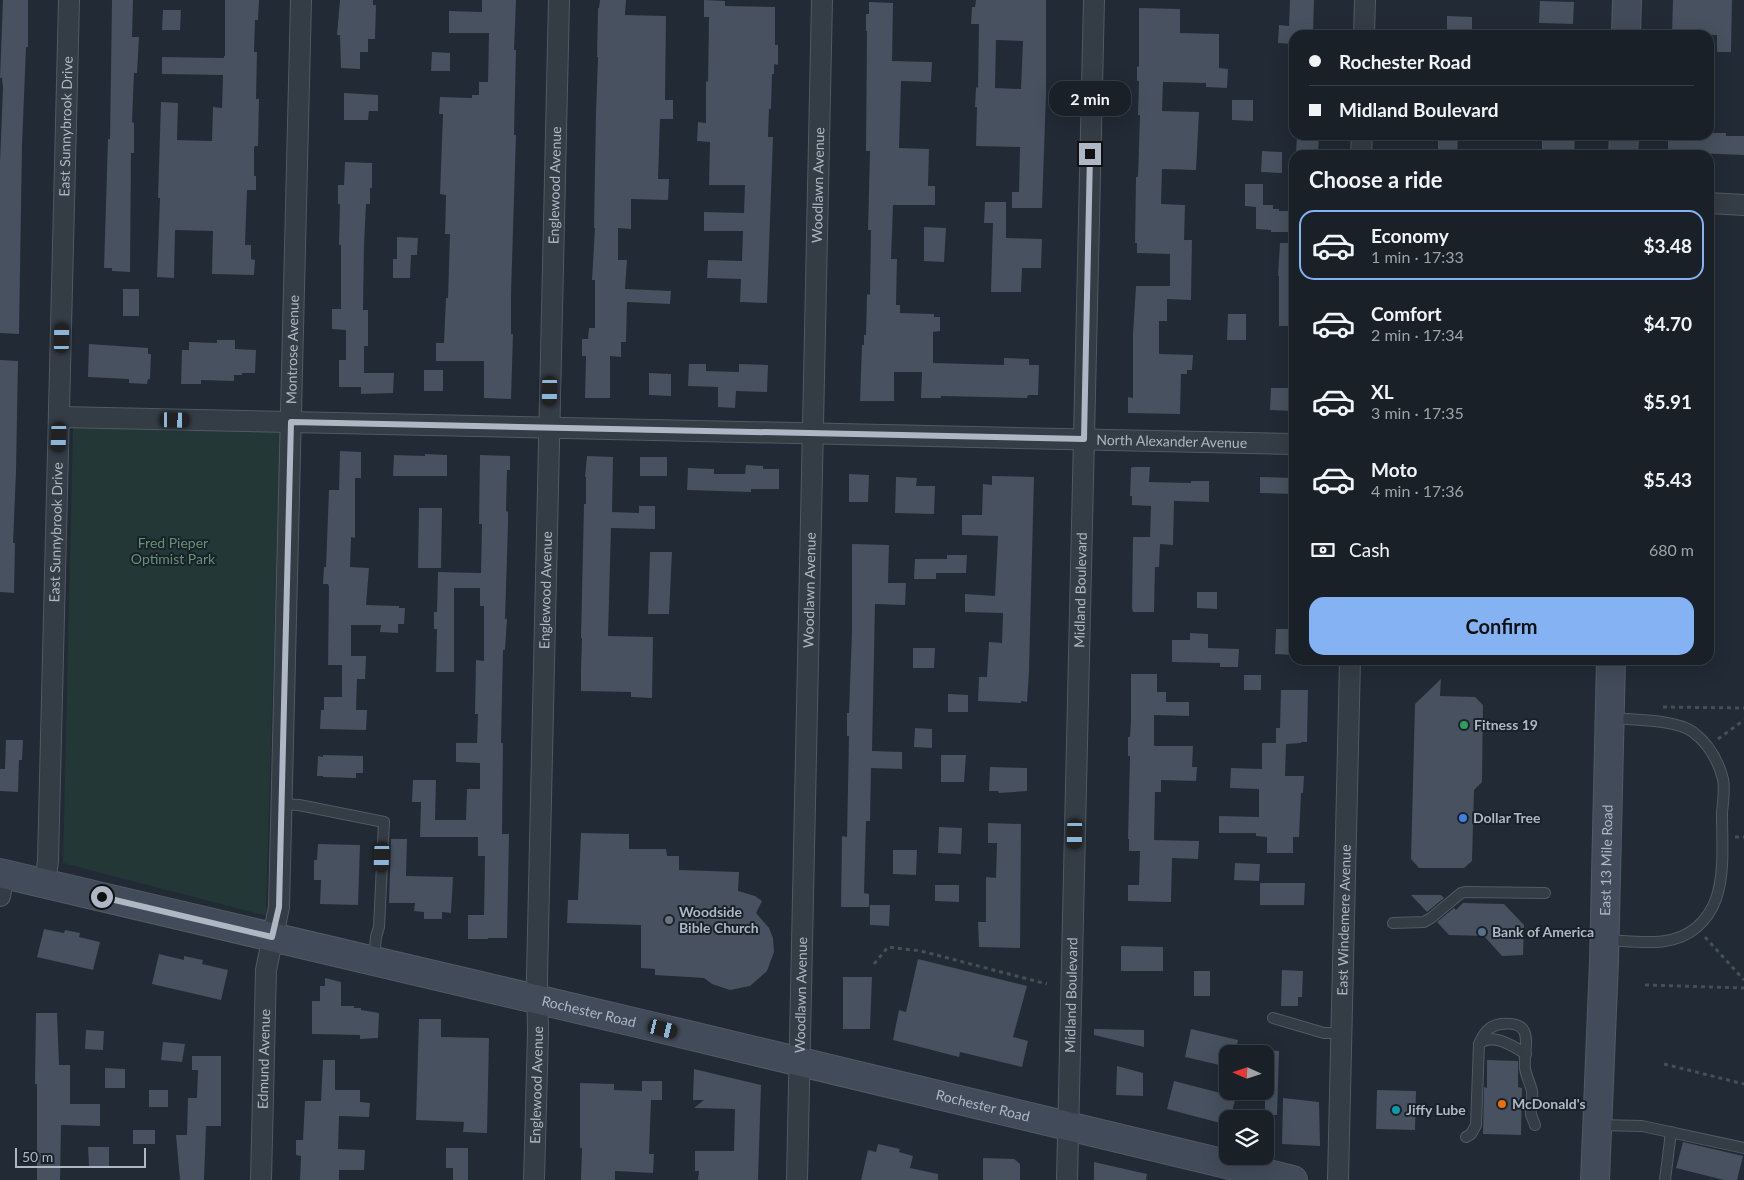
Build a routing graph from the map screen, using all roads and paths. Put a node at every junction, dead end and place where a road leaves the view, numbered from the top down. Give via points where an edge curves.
1 (69, 0) edge
2 (301, 0) edge
3 (559, 0) edge
4 (822, 0) edge
5 (1094, 0) edge
6 (1364, 0) edge
7 (1627, 0) edge
8 (1364, 30) edge
9 (1626, 30) edge
10 (1714, 203) edge
11 (1744, 205) edge
12 (60, 417) junction
13 (291, 422) junction
14 (550, 428) junction
15 (812, 433) junction
16 (1084, 439) junction
17 (1289, 444) edge
18 (1350, 665) edge
19 (1611, 665) edge
20 (1663, 707) dead end
21 (1744, 708) edge
22 (1610, 718) junction
23 (1744, 720) edge
24 (1718, 739) dead end
25 (281, 804) junction
26 (1734, 837) dead end
27 (1744, 837) edge
28 (1, 881) edge
29 (45, 884) junction
30 (1545, 893) dead end
31 (1393, 922) dead end
32 (1705, 936) dead end
33 (272, 937) junction
34 (1605, 940) junction
35 (374, 961) junction
36 (874, 964) dead end
37 (1744, 980) edge
38 (1047, 984) dead end
39 (1645, 985) dead end
40 (1744, 988) edge
41 (537, 999) junction
42 (1273, 1018) dead end
43 (1343, 1033) junction
44 (1479, 1044) junction
45 (1526, 1054) junction
46 (799, 1062) junction
47 (1664, 1064) dead end
48 (1744, 1084) edge
49 (1535, 1125) dead end
50 (1597, 1125) junction
51 (1068, 1126) junction
52 (1671, 1132) junction
53 (1466, 1137) dead end
54 (1744, 1148) edge
55 (261, 1180) edge
56 (534, 1180) edge
57 (796, 1180) edge
58 (1067, 1180) edge
59 (1293, 1180) edge
60 (1338, 1180) edge
61 (1595, 1180) edge
62 (1665, 1180) edge

1 - 12 street, East Sunnybrook Drive
2 - 13 street, Montrose Avenue
3 - 14 street, Englewood Avenue
4 - 15 street, Woodlawn Avenue
5 - 16 street, Midland Boulevard
6 - 8 street
7 - 9 main road
10 - 11 street
12 - 13 street, North Alexander Avenue
12 - 29 street, East Sunnybrook Drive
13 - 14 street, North Alexander Avenue
13 - 25 street, Montrose Avenue
14 - 15 street, North Alexander Avenue
14 - 41 street, Englewood Avenue
15 - 16 street, North Alexander Avenue
15 - 46 street, Woodlawn Avenue
16 - 17 street, North Alexander Avenue
16 - 51 street, Midland Boulevard
18 - 43 street, East Windemere Avenue
19 - 22 main road, East 13 Mile Road
20 - 21 path
22 - 34 main road, East 13 Mile Road
22 - 34 lane via 1674,724 1691,731 1708,745 1723,781 1720,883 1708,915 1696,928 1679,938 1661,942
23 - 24 path
25 - 33 street, Montrose Avenue via 279,907
25 - 35 lane via 300,804 384,822 379,927
26 - 27 path
28 - 29 main road, Rochester Road
29 - 33 main road, Rochester Road
30 - 31 lane via 1466,892 1424,922
32 - 37 path
33 - 35 main road, Rochester Road
33 - 55 street, Edmund Avenue via 266,970
34 - 50 main road, East 13 Mile Road
35 - 41 main road, Rochester Road
36 - 38 path via 888,947 921,951
39 - 40 path
41 - 46 main road, Rochester Road
41 - 56 street, Englewood Avenue
42 - 43 lane via 1324,1032
43 - 60 street, East Windemere Avenue
44 - 45 lane via 1492,1039
44 - 45 lane via 1489,1028 1516,1025 1526,1036
44 - 53 lane via 1476,1125
45 - 49 lane via 1525,1066 1532,1091 1531,1113
46 - 51 main road, Rochester Road
46 - 57 street, Woodlawn Avenue
47 - 48 path
50 - 52 lane via 1642,1126
50 - 61 main road, East 13 Mile Road
51 - 58 street, Midland Boulevard
51 - 59 main road, Rochester Road
52 - 54 lane
52 - 62 lane

